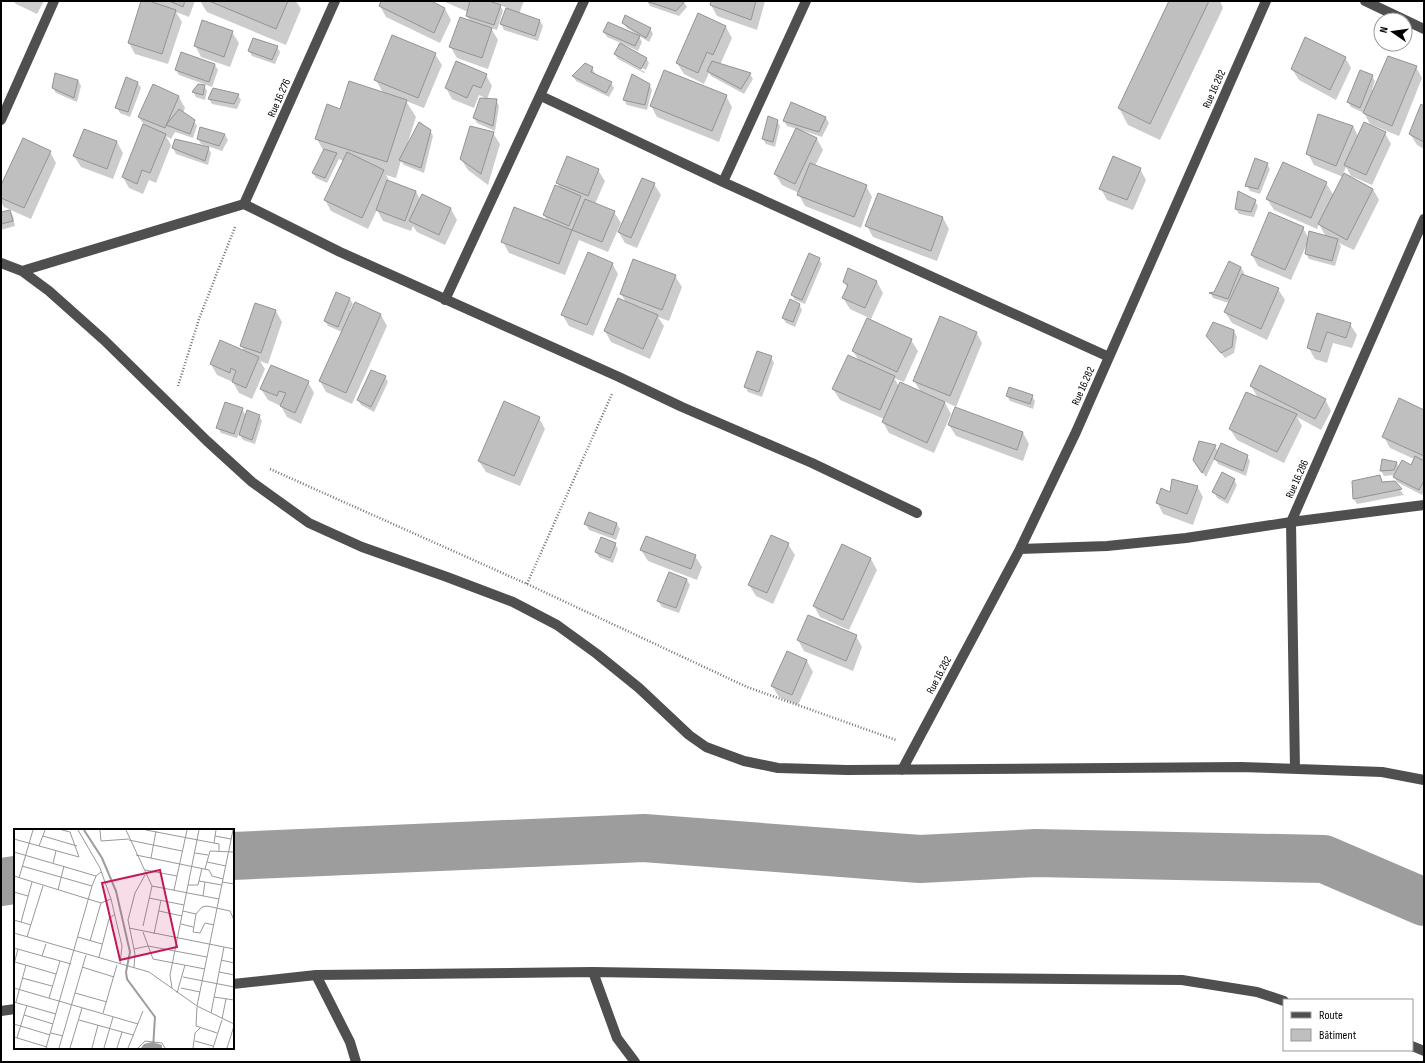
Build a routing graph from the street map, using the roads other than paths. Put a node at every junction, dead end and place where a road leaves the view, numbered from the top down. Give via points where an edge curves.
1 (54, 1) edge
2 (335, 1) edge
3 (584, 1) edge
4 (806, 1) edge
5 (1266, 1) edge
6 (1365, 1) edge
7 (1424, 29) edge
8 (541, 96) junction
9 (1, 120) edge
10 (723, 182) junction
11 (244, 204) junction
12 (1424, 219) edge
13 (1, 263) edge
14 (22, 271) junction
15 (445, 300) junction
16 (1110, 357) junction
17 (1424, 505) edge
18 (917, 513) dead end
19 (1291, 522) junction
20 (1020, 549) junction
21 (1295, 769) junction
22 (902, 770) junction
23 (1424, 780) edge
24 (593, 972) junction
25 (316, 975) junction
26 (234, 984) edge
27 (1283, 1001) edge
28 (14, 1009) edge
29 (1, 1011) edge
30 (1413, 1046) edge
31 (1424, 1051) edge
32 (356, 1062) edge
33 (634, 1062) edge

1 - 9 street
2 - 11 street, Rue 16.276
3 - 8 street
4 - 10 street
5 - 16 street, Rue 16.282
6 - 7 street
8 - 10 street
8 - 15 street
10 - 16 street
11 - 14 street
11 - 15 street
12 - 19 street, Rue 16.286
13 - 14 street
14 - 22 street via 78,316 252,482 309,523 362,547 513,602 557,625 639,688 689,735 706,747 744,761 778,768
15 - 18 street via 812,463
16 - 20 street, Rue 16.282
17 - 19 street
19 - 20 street via 1186,538 1107,546
19 - 21 street, Rue 16.286
20 - 22 street, Rue 16.282
21 - 22 street via 1233,767
21 - 23 street via 1382,772
24 - 25 street
24 - 27 street via 1182,980 1257,992
24 - 33 street via 617,1038
25 - 26 street
25 - 32 street via 350,1042
28 - 29 street
30 - 31 street

